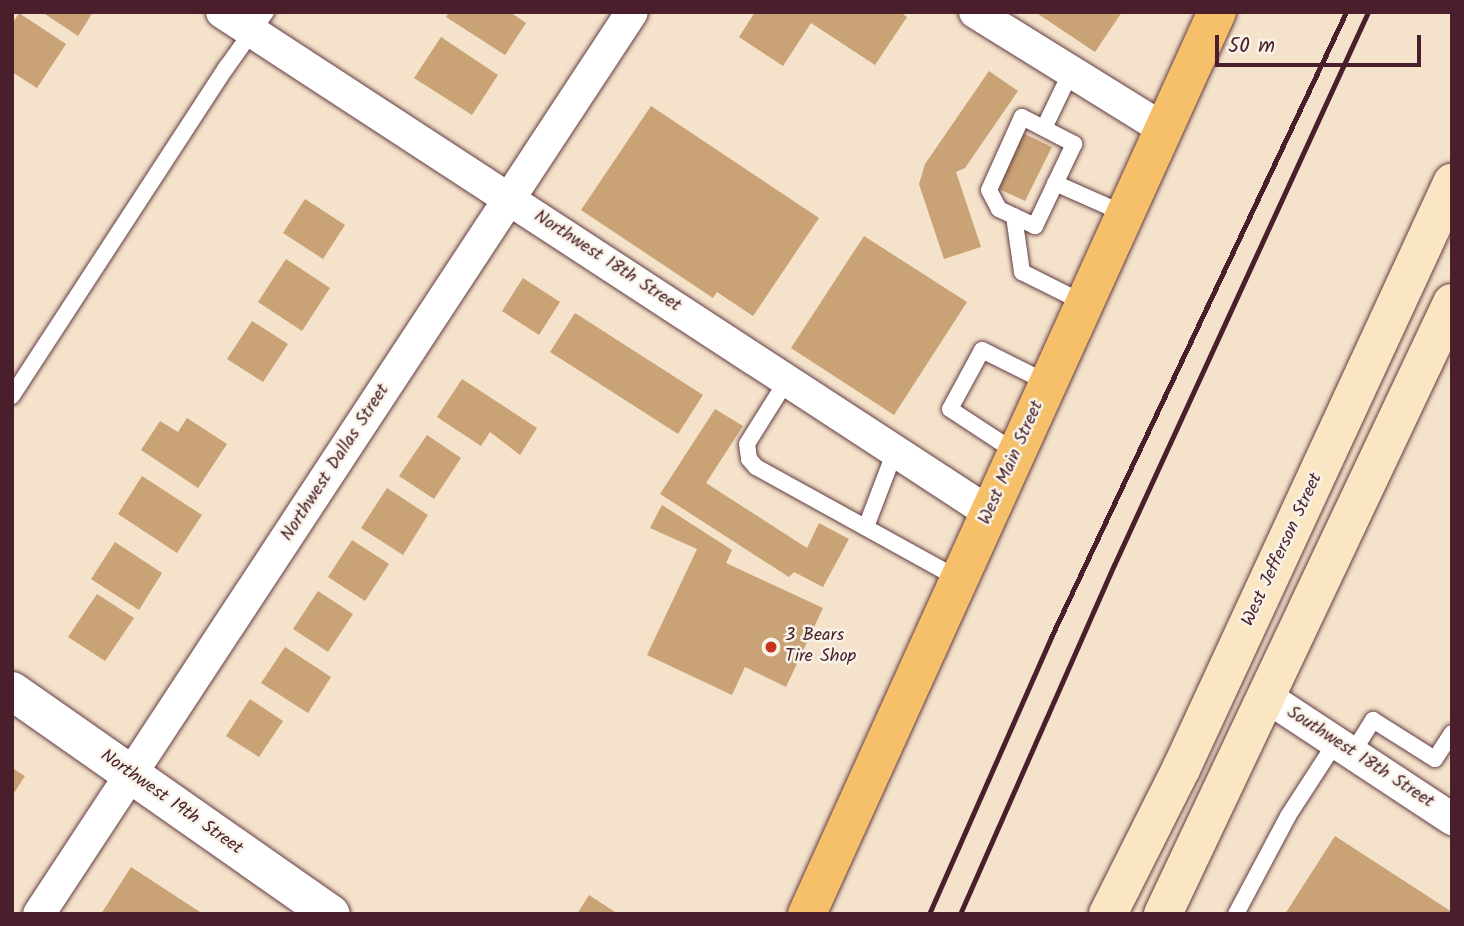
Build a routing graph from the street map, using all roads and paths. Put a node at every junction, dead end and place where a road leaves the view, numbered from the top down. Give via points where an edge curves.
1 (222, 12) edge
2 (632, 12) edge
3 (975, 12) edge
4 (1209, 15) edge
5 (260, 22) edge
6 (1071, 72) junction
7 (1044, 128) junction
8 (1164, 129) junction
9 (1055, 183) junction
10 (1452, 183) edge
11 (510, 198) junction
12 (1125, 214) junction
13 (1014, 216) junction
14 (1084, 303) junction
15 (1449, 317) edge
16 (788, 380) junction
17 (1048, 383) junction
18 (12, 396) edge
19 (895, 451) junction
20 (1017, 453) junction
21 (990, 513) junction
22 (866, 527) junction
23 (959, 579) junction
24 (12, 691) edge
25 (1267, 697) junction
26 (1452, 733) edge
27 (1345, 747) junction
28 (130, 776) junction
29 (1452, 819) edge
30 (39, 914) edge
31 (331, 914) edge
32 (807, 914) edge
33 (1108, 914) edge
34 (1163, 914) edge
35 (1236, 914) edge

1 - 5 street, Northwest 18th Street
2 - 11 street, Northwest Dallas Street
3 - 6 street
4 - 8 main road, West Main Street
5 - 11 street, Northwest 18th Street
5 - 18 lane
6 - 7 lane
6 - 8 street
7 - 9 lane via 1074,144
7 - 13 lane via 1022,117 989,190 999,209
8 - 12 main road, West Main Street
9 - 12 lane
9 - 13 lane via 1035,226
10 - 33 main road, West Jefferson Street via 1187,756
11 - 16 street, Northwest 18th Street
11 - 28 street, Northwest Dallas Street
12 - 14 main road, West Main Street
13 - 14 lane via 1021,272
14 - 17 main road, West Main Street
15 - 25 main road
16 - 19 street, Northwest 18th Street
16 - 22 lane via 747,444 749,459
17 - 20 main road, West Main Street
17 - 20 lane via 982,350 950,409
19 - 21 street, Northwest 18th Street
19 - 22 lane
20 - 21 main road, West Main Street
21 - 23 main road, West Main Street
22 - 23 lane
23 - 32 main road, West Main Street
24 - 28 street, Northwest 19th Street
25 - 27 street, Southwest 18th Street
25 - 34 main road
26 - 27 lane via 1434,759 1373,720
27 - 29 street, Southwest 18th Street
27 - 35 lane via 1288,816
28 - 30 street, Northwest Dallas Street
28 - 31 street, Northwest 19th Street

